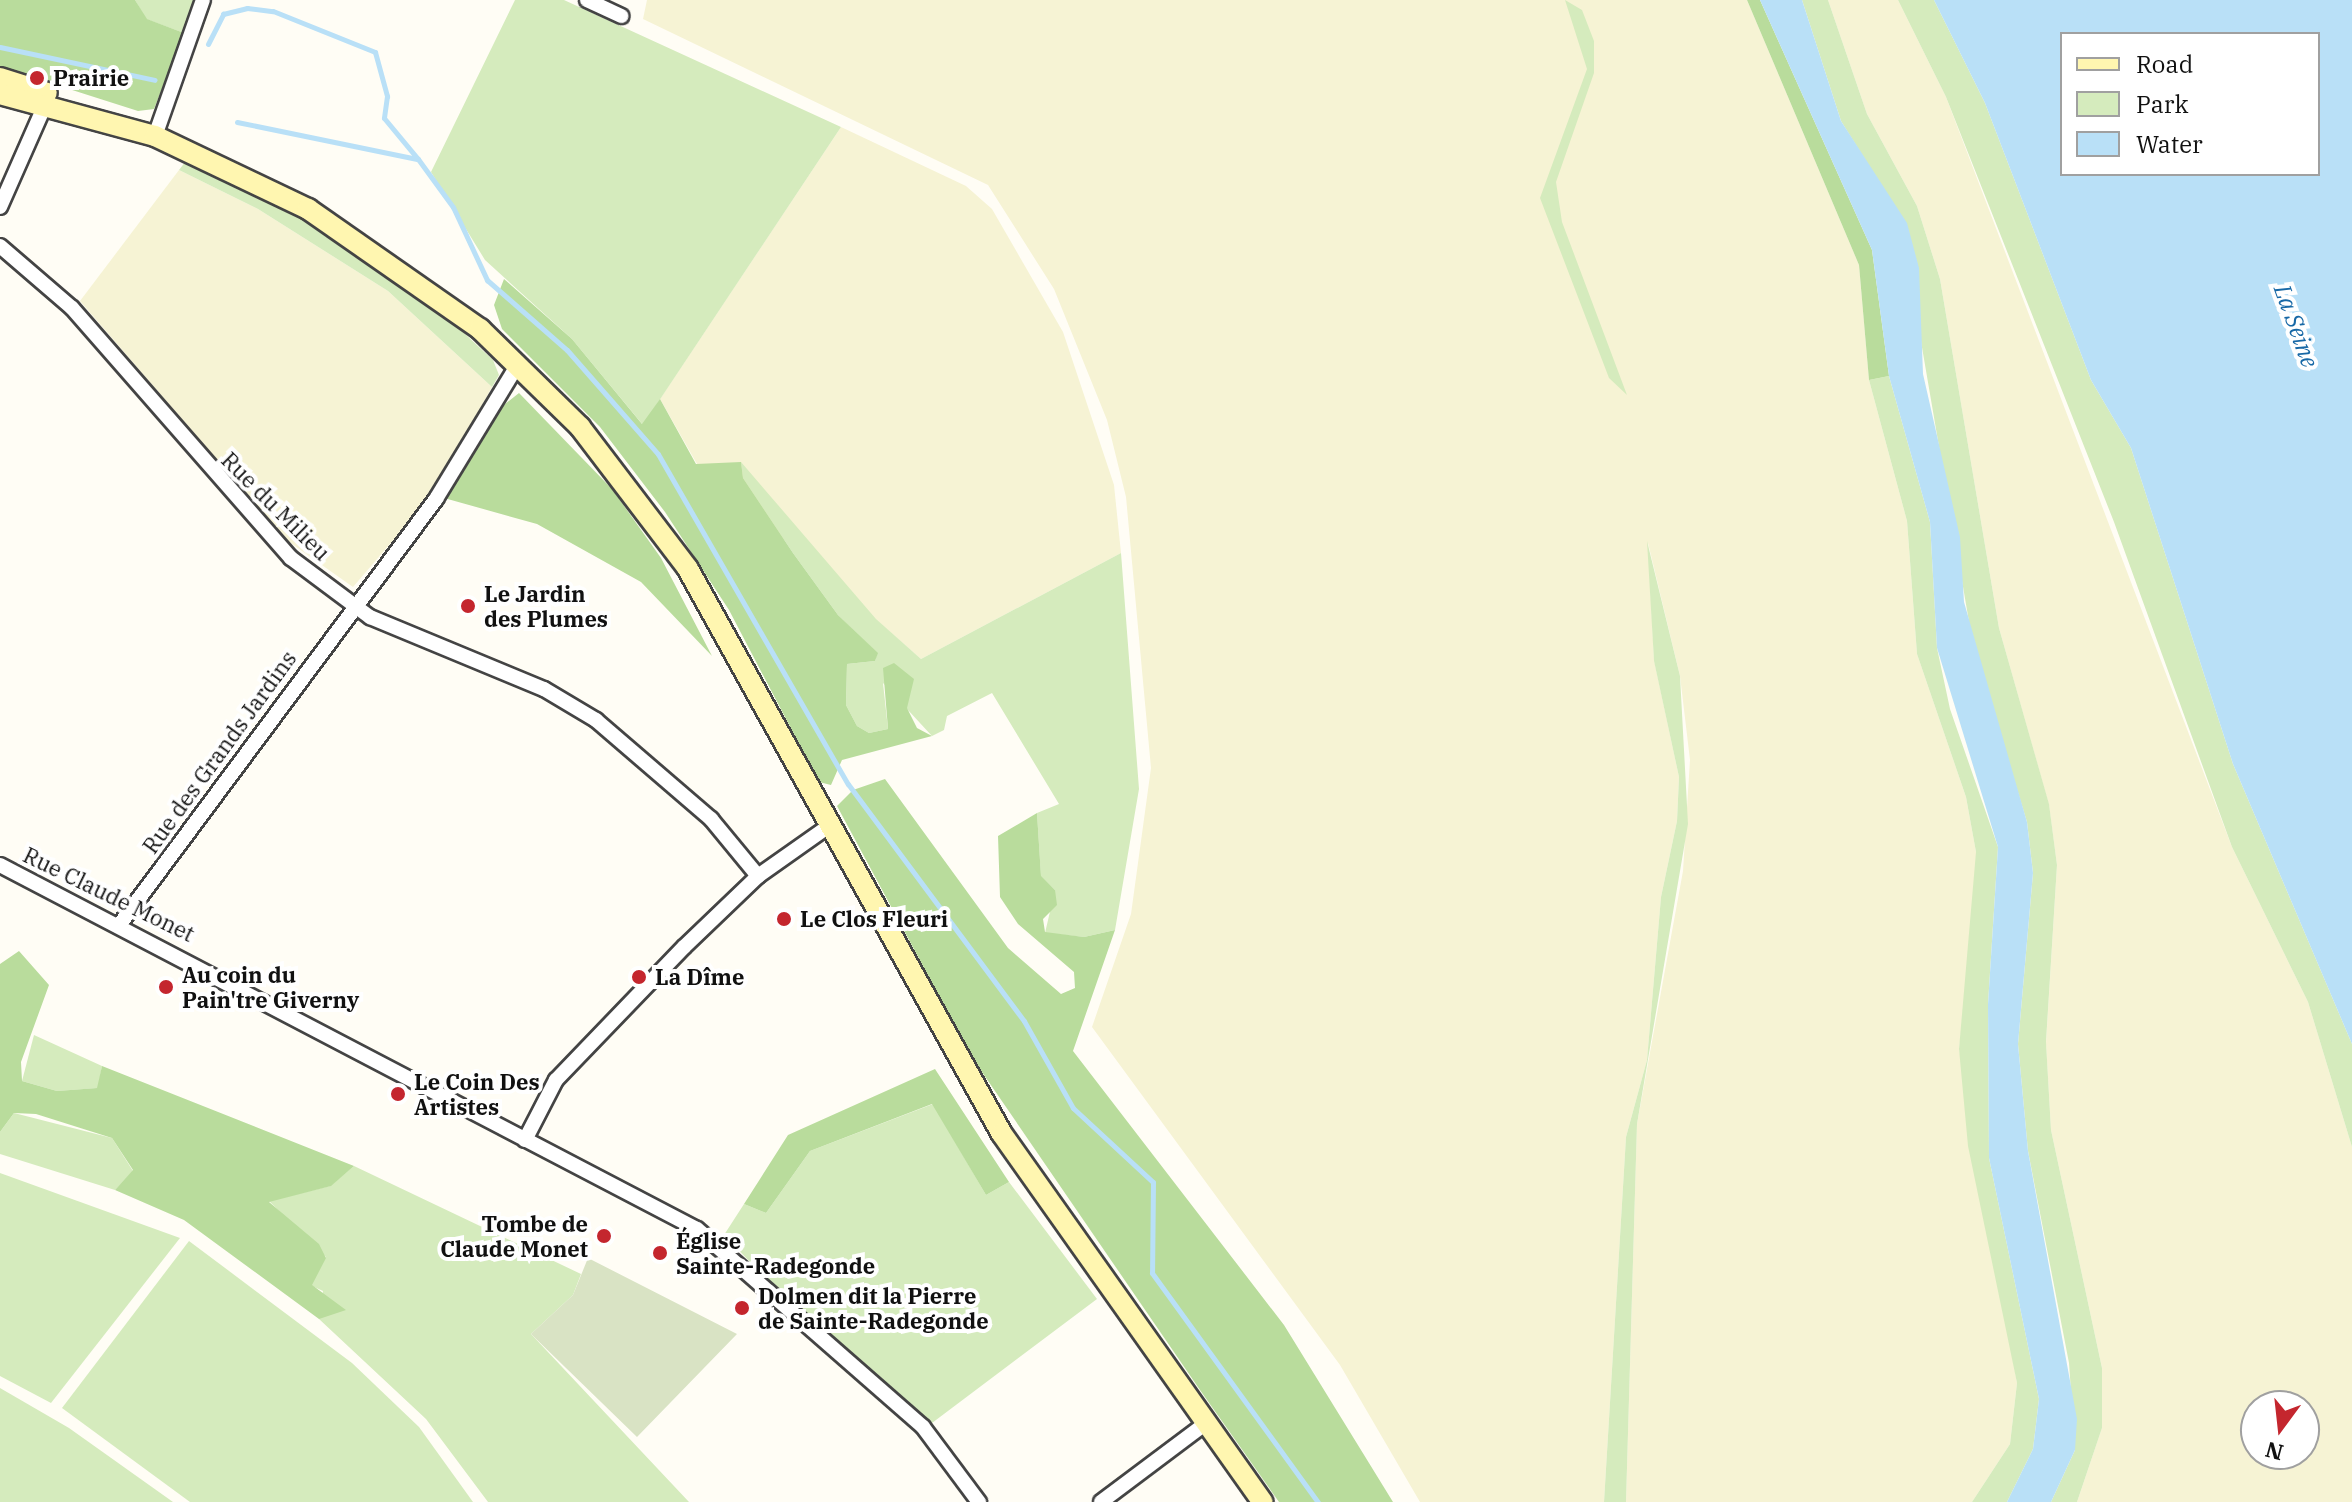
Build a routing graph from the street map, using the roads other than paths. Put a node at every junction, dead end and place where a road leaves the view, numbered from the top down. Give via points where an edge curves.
1 (203, 0) edge
2 (587, 0) edge
3 (621, 16) dead end
4 (0, 78) edge
5 (0, 94) edge
6 (47, 99) junction
7 (155, 136) junction
8 (0, 207) edge
9 (0, 246) edge
10 (518, 364) junction
11 (353, 606) junction
12 (829, 826) junction
13 (0, 865) edge
14 (758, 876) junction
15 (120, 924) junction
16 (525, 1140) junction
17 (1205, 1424) junction
18 (979, 1502) edge
19 (1101, 1502) edge
20 (1263, 1502) edge

1 - 7 street
2 - 3 street
4 - 6 main road
5 - 6 main road
6 - 7 main road
6 - 8 street
7 - 10 main road via 249,176 364,243
9 - 11 street, Rue du Milieu via 96,334 264,532
10 - 11 street, Rue des Grands Jardins via 436,499
10 - 12 main road via 610,462 688,569
11 - 14 street, Rue du Milieu via 544,689 596,720 711,819
11 - 15 street, Rue des Grands Jardins
12 - 14 street
12 - 17 main road via 1002,1134
13 - 15 street, Rue Claude Monet
14 - 16 street via 556,1080
15 - 16 street, Rue Claude Monet
16 - 18 street, Rue Claude Monet via 631,1189 716,1244 923,1427
17 - 19 street
17 - 20 main road

